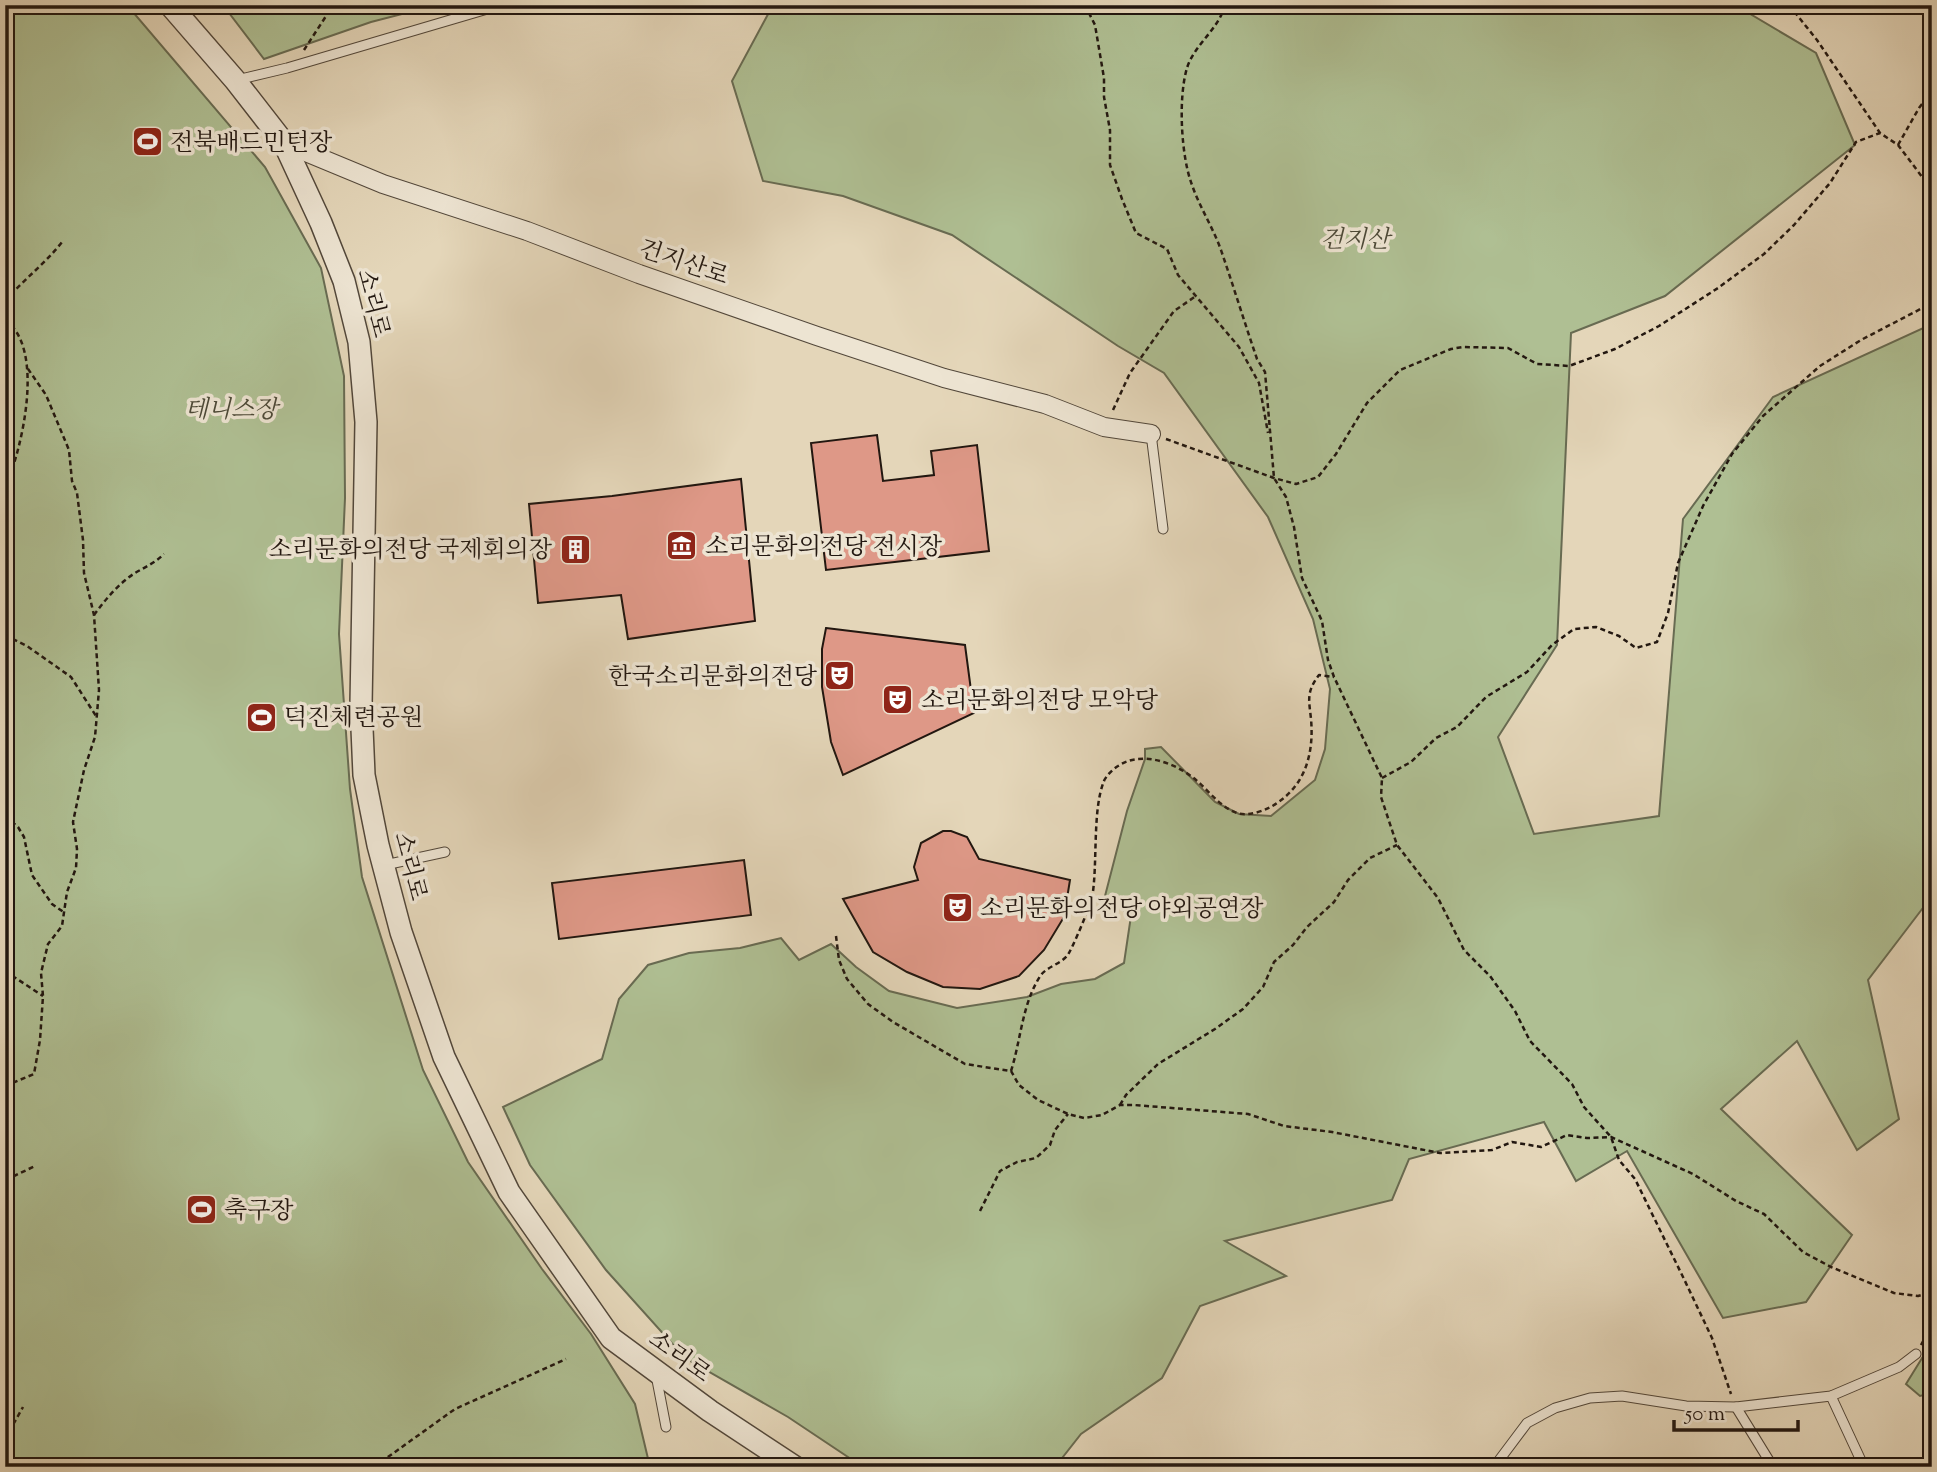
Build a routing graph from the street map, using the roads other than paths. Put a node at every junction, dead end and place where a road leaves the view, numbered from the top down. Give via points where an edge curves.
1 (170, 5) edge
2 (501, 5) edge
3 (235, 80) junction
4 (284, 143) junction
5 (1151, 434) joint
6 (1163, 529) dead end
7 (445, 852) dead end
8 (383, 866) junction
9 (1916, 1353) road end
10 (655, 1370) junction
11 (1831, 1396) junction
12 (1736, 1407) junction
13 (666, 1427) dead end
14 (795, 1467) edge
15 (1493, 1467) edge
16 (1773, 1467) edge
17 (1864, 1467) edge

1 - 3 street, 건지산로
2 - 3 lane
3 - 4 street, 건지산로
4 - 5 street, 건지산로 via 383,184 944,378 1045,404 1104,427
4 - 8 street, 소리로 via 344,281 359,342 366,422 364,775
5 - 6 lane
7 - 8 lane
8 - 10 street, 소리로 via 444,1057 509,1192 611,1338
9 - 11 lane via 1899,1367
10 - 13 lane
10 - 14 street, 소리로
11 - 12 lane
11 - 17 lane
12 - 15 lane via 1686,1406 1622,1396 1590,1398 1555,1408 1527,1423
12 - 16 lane

